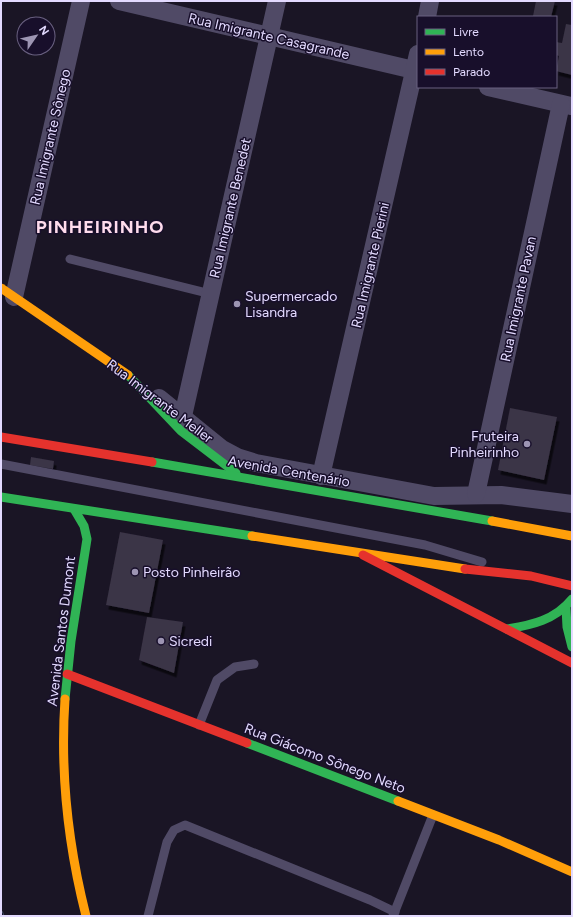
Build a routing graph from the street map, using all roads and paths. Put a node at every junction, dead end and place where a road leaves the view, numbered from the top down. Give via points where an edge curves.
1 (81, 1) edge
2 (119, 1) edge
3 (277, 1) edge
4 (430, 1) edge
5 (426, 16) edge
6 (269, 36) junction
7 (417, 65) edge
8 (492, 88) edge
9 (566, 105) edge
10 (70, 260) dead end
11 (7, 292) edge
12 (210, 294) junction
13 (128, 375) junction
14 (183, 416) junction
15 (1, 437) edge
16 (1, 464) edge
17 (240, 476) junction
18 (321, 476) junction
19 (476, 494) junction
20 (1, 497) edge
21 (572, 504) edge
22 (74, 509) junction
23 (115, 515) junction
24 (572, 536) edge
25 (87, 539) junction
26 (356, 551) junction
27 (531, 576) junction
28 (572, 586) edge
29 (572, 599) edge
30 (566, 608) junction
31 (506, 629) junction
32 (572, 646) edge
33 (572, 663) edge
34 (254, 664) dead end
35 (67, 674) junction
36 (199, 725) junction
37 (433, 815) junction
38 (572, 872) edge
39 (394, 914) edge
40 (86, 916) edge
41 (148, 916) edge

1 - 11 street, Rua Imigrante Sônego
2 - 6 street, Rua Imigrante Casagrande
3 - 6 street, Rua Imigrante Benedet
4 - 5 street
6 - 7 street, Rua Imigrante Casagrande
6 - 12 street, Rua Imigrante Benedet
7 - 18 street, Rua Imigrante Pierini
8 - 9 street
9 - 19 street, Rua Imigrante Pavan
10 - 12 lane
11 - 13 main road, Rua Imigrante Meller
12 - 14 street, Rua Imigrante Benedet
13 - 14 street, Rua Imigrante Meller
13 - 17 main road via 181,431
14 - 18 street, Rua Imigrante Meller via 222,449 237,457 279,469
15 - 17 main road, Avenida Centenário
16 - 27 lane via 425,545
17 - 24 main road, Avenida Centenário
18 - 19 street, Rua Imigrante Meller via 434,496
19 - 21 street, Rua Imigrante Meller
20 - 22 main road
22 - 23 main road
22 - 25 main road, Avenida Santos Dumont via 84,526
23 - 25 main road, Avenida Santos Dumont
23 - 26 main road
25 - 35 main road, Avenida Santos Dumont
26 - 27 main road via 479,571
26 - 31 main road
27 - 28 main road
29 - 30 main road
30 - 31 main road via 538,623
30 - 32 main road
31 - 33 main road
34 - 36 lane via 235,666 217,680
35 - 36 main road, Rua Giácomo Sônego Neto
35 - 40 main road, Avenida Santos Dumont via 64,786 76,882
36 - 37 main road, Rua Giácomo Sônego Neto
37 - 38 main road, Rua Giácomo Sônego Neto
37 - 39 lane
39 - 41 lane via 185,825 174,830 167,842

